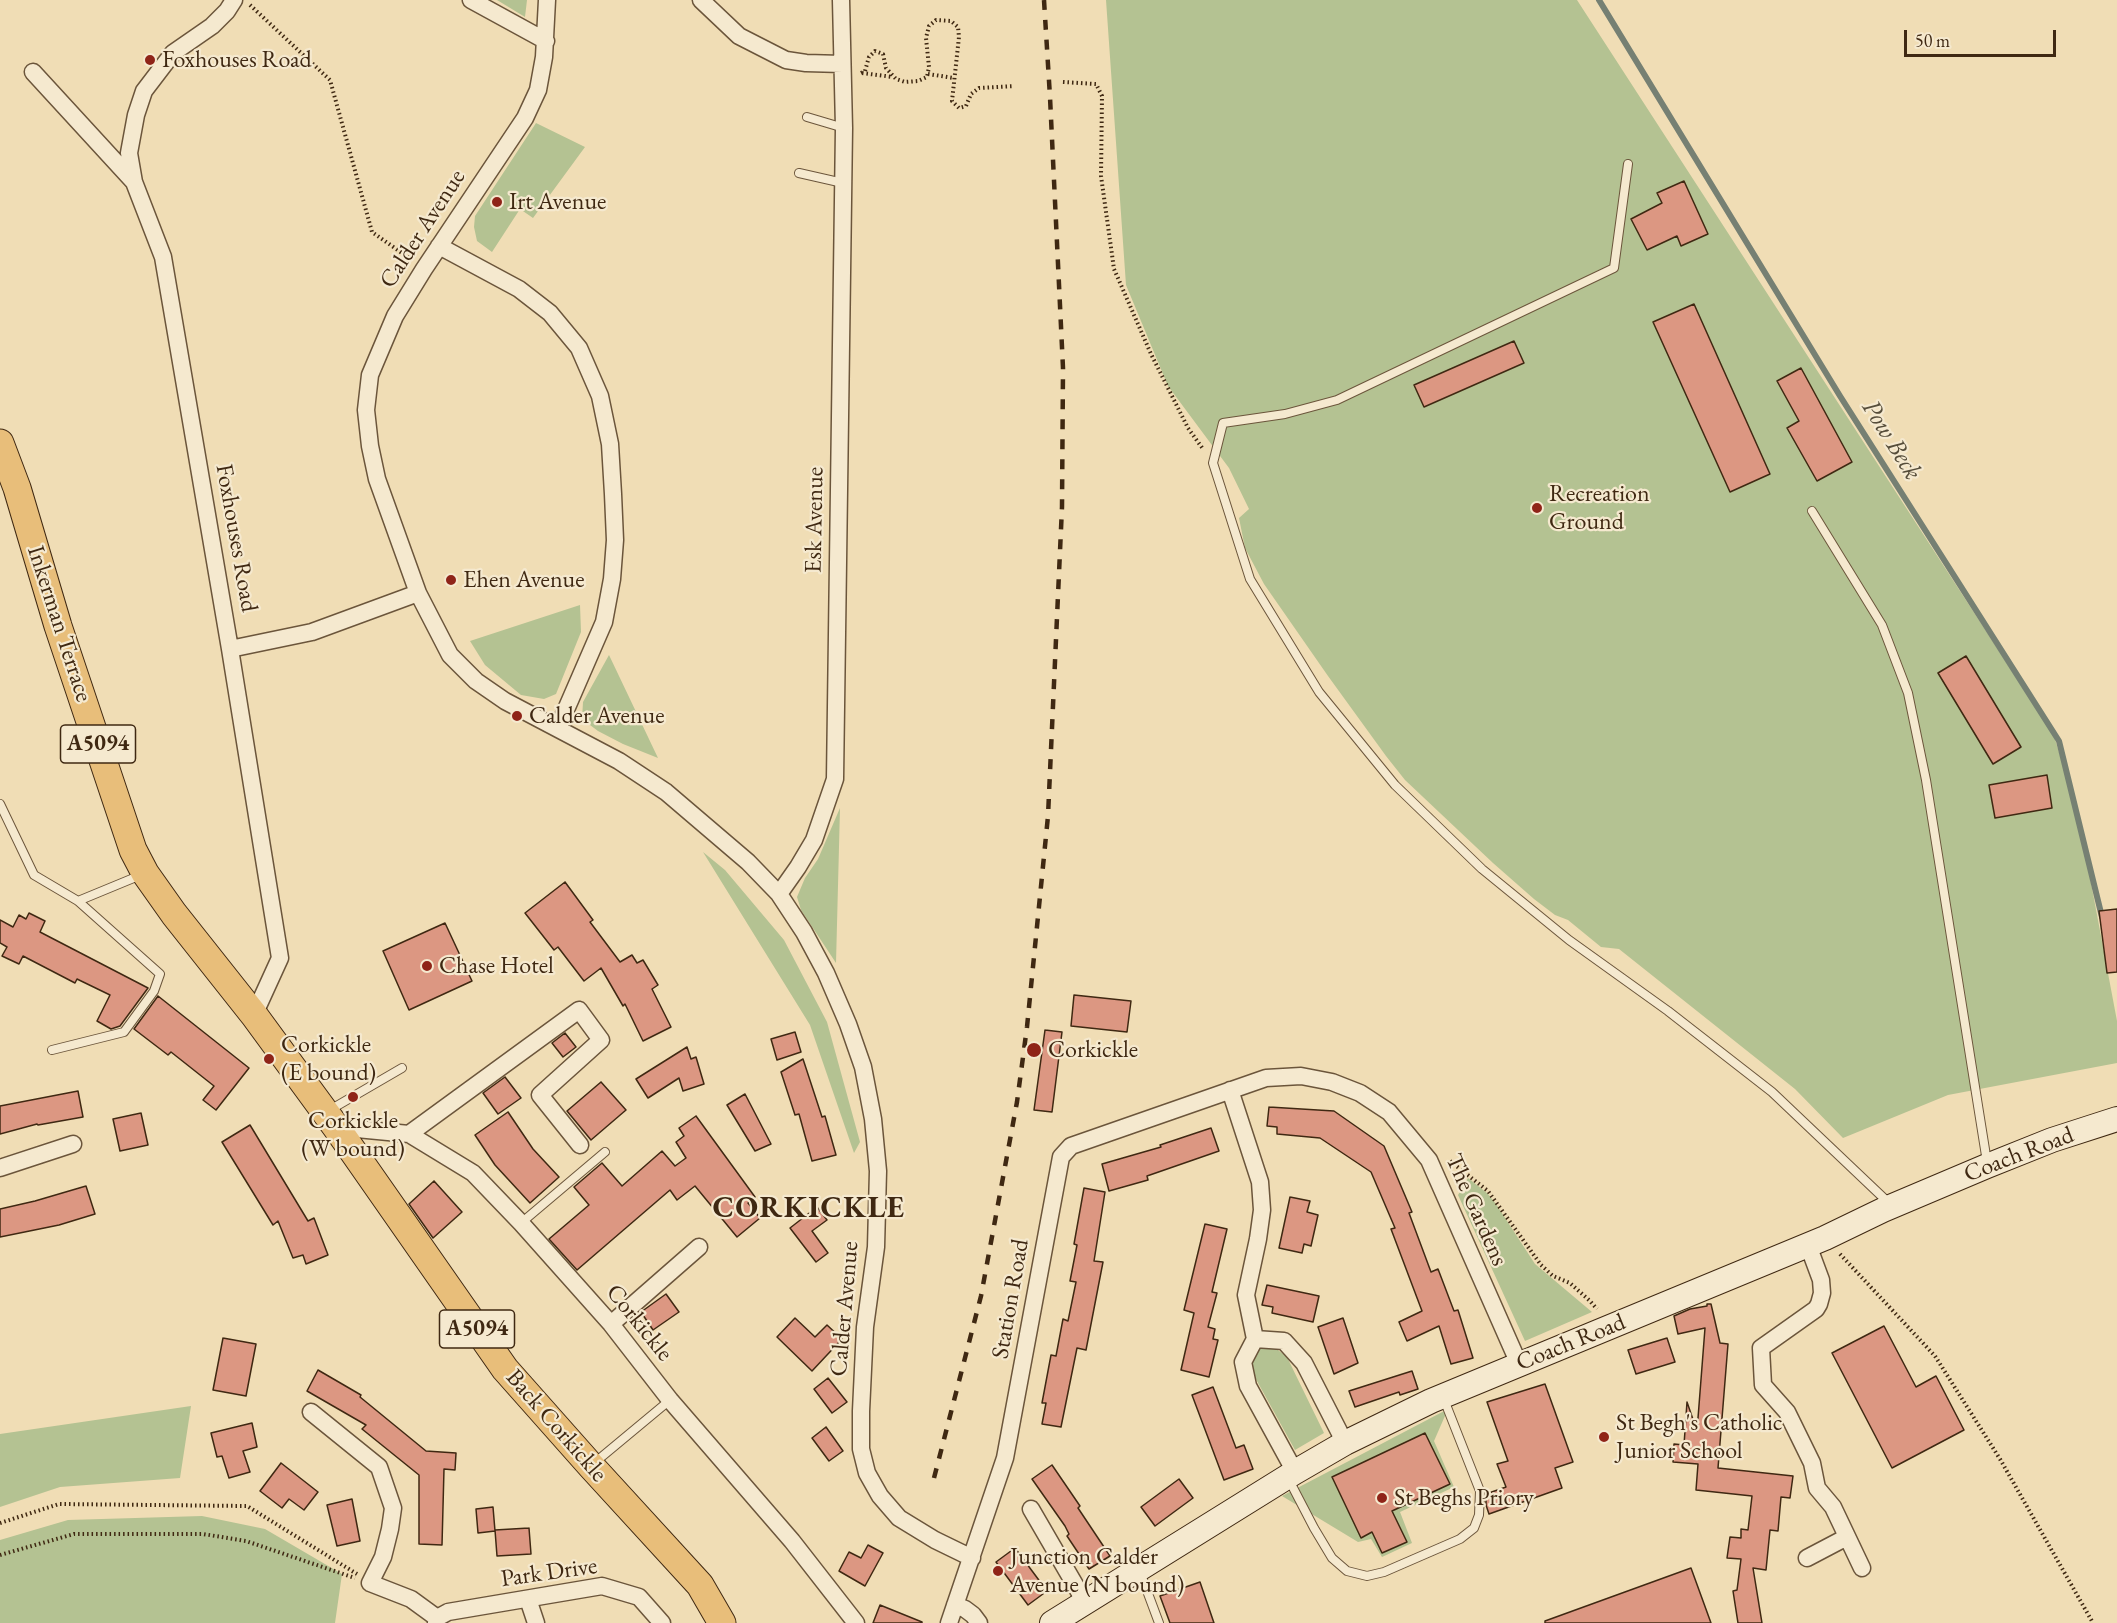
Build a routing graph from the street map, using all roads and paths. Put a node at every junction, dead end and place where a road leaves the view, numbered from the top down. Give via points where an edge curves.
1 (234, 0) edge
2 (245, 0) edge
3 (471, 0) edge
4 (548, 0) edge
5 (701, 0) edge
6 (842, 0) edge
7 (546, 40) junction
8 (842, 64) junction
9 (33, 72) dead end
10 (862, 73) junction
11 (928, 74) junction
12 (894, 77) junction
13 (954, 78) junction
14 (1063, 82) dead end
15 (1014, 86) dead end
16 (807, 117) dead end
17 (844, 130) junction
18 (1628, 164) dead end
19 (800, 172) dead end
20 (134, 182) junction
21 (843, 183) junction
22 (440, 246) junction
23 (424, 269) junction
24 (0, 443) edge
25 (1213, 463) junction
26 (1812, 511) dead end
27 (418, 593) junction
28 (230, 649) junction
29 (558, 728) junction
30 (0, 804) edge
31 (145, 873) junction
32 (779, 894) junction
33 (78, 901) junction
34 (254, 1015) junction
35 (52, 1050) dead end
36 (402, 1068) dead end
37 (1230, 1090) junction
38 (2117, 1119) edge
39 (330, 1120) junction
40 (409, 1134) junction
41 (73, 1144) dead end
42 (580, 1145) dead end
43 (605, 1152) dead end
44 (1444, 1160) dead end
45 (1987, 1166) junction
46 (0, 1168) edge
47 (1893, 1206) junction
48 (521, 1223) junction
49 (1816, 1241) junction
50 (699, 1247) dead end
51 (1597, 1310) dead end
52 (611, 1324) junction
53 (1255, 1339) junction
54 (1519, 1364) junction
55 (1443, 1396) junction
56 (670, 1400) junction
57 (311, 1412) dead end
58 (1345, 1443) junction
59 (591, 1466) junction
60 (1291, 1474) junction
61 (1031, 1509) dead end
62 (0, 1523) edge
63 (1847, 1537) junction
64 (0, 1555) edge
65 (972, 1558) junction
66 (1807, 1558) dead end
67 (1139, 1569) junction
68 (1862, 1569) dead end
69 (370, 1583) junction
70 (528, 1599) junction
71 (1086, 1602) junction
72 (955, 1605) junction
73 (436, 1621) edge
74 (536, 1623) edge
75 (662, 1623) edge
76 (722, 1623) edge
77 (856, 1623) edge
78 (949, 1623) edge
79 (979, 1623) edge
80 (1052, 1623) edge
81 (1159, 1623) edge
82 (2093, 1623) edge

1 - 20 street, Foxhouses Road via 212,26 173,53 144,91 129,153
2 - 23 path via 330,80 372,232
3 - 7 street
4 - 7 street, Calder Avenue
5 - 8 street via 739,36 786,60
6 - 8 street
7 - 22 street, Calder Avenue via 538,90 525,118
8 - 10 path
8 - 17 street, Esk Avenue
9 - 20 street
10 - 12 path
10 - 12 path via 875,51 883,54 886,68
11 - 12 path via 918,81 905,82
11 - 13 path
11 - 13 path via 929,26 936,20 951,21 958,27 959,37
13 - 15 path via 952,101 959,108 966,106 979,88
14 - 25 path via 1096,84 1102,96 1101,176 1114,269 1188,428
16 - 17 lane
17 - 21 street, Esk Avenue
18 - 25 lane via 1614,268 1337,400 1285,414 1223,423
19 - 21 lane
20 - 28 street, Foxhouses Road via 163,257
21 - 32 street, Esk Avenue via 835,779 814,840
22 - 23 street, Calder Avenue
22 - 29 street via 519,289 550,313 579,348 600,396 610,444 615,540 612,579 604,621
23 - 27 street, Calder Avenue via 381,345 370,375 366,410 377,479
24 - 31 main road, Inkerman Terrace / A5094 via 118,805
25 - 47 lane via 1250,579 1319,692 1395,785 1508,891 1772,1092
26 - 45 lane via 1882,625 1908,693 1926,780
27 - 28 street via 312,633
27 - 29 street, Calder Avenue via 450,655 476,681
28 - 34 street, Foxhouses Road via 280,958
29 - 32 street, Calder Avenue via 666,792
30 - 33 lane via 34,875
31 - 33 lane
31 - 34 main road, Inkerman Terrace / A5094
32 - 65 street, Calder Avenue via 826,973 848,1023 863,1067 873,1119 878,1171 876,1247 861,1411 861,1449 867,1473 899,1518
33 - 35 lane via 160,974 154,991 124,1032
34 - 39 main road, Back Corkickle / A5094
36 - 39 lane
37 - 53 street via 1260,1182 1262,1210 1246,1295
37 - 54 street, The Gardens via 1266,1078 1302,1076 1360,1093 1389,1112 1414,1139 1435,1171
37 - 65 street, Station Road via 1071,1146 1061,1157 1007,1448
38 - 45 street, Coach Road
39 - 40 street, Corkickle
39 - 59 main road, Back Corkickle / A5094 via 505,1369
40 - 42 street via 579,1010 601,1040 540,1095
40 - 48 street, Corkickle via 473,1173
41 - 46 street
43 - 48 lane
44 - 51 path via 1451,1161 1488,1191 1541,1265 1553,1276 1570,1283
45 - 47 street, Coach Road
47 - 49 street, Coach Road
48 - 52 street, Corkickle
49 - 54 street, Coach Road
49 - 63 street via 1822,1293 1819,1304 1761,1348 1763,1385 1786,1412 1812,1463 1817,1488 1833,1507
49 - 82 path via 1935,1356 2000,1459
50 - 52 street
52 - 56 street, Corkickle
53 - 58 street via 1284,1341 1304,1363
53 - 60 street via 1243,1362 1248,1386
54 - 55 street, Coach Road
55 - 58 street, Coach Road
55 - 60 lane via 1480,1491 1474,1528 1460,1539 1384,1572 1367,1576 1347,1571 1332,1558 1314,1528
56 - 59 lane
56 - 77 street, Corkickle via 792,1540
57 - 69 street via 379,1467 393,1508 383,1557
58 - 60 street, Coach Road
59 - 76 main road, Back Corkickle / A5094 via 700,1585
60 - 67 street, Coach Road
61 - 71 street
62 - 69 path via 60,1504 247,1506
63 - 66 street
63 - 68 street
64 - 69 path via 74,1533 203,1534 246,1540
65 - 72 street, Station Road
67 - 71 street, Coach Road
67 - 81 lane
69 - 73 street via 411,1599
70 - 73 street, Park Drive via 448,1612
70 - 74 street
70 - 75 street, Park Drive via 602,1586 639,1597
71 - 80 street, Coach Road
72 - 78 street, Station Road
72 - 79 street

